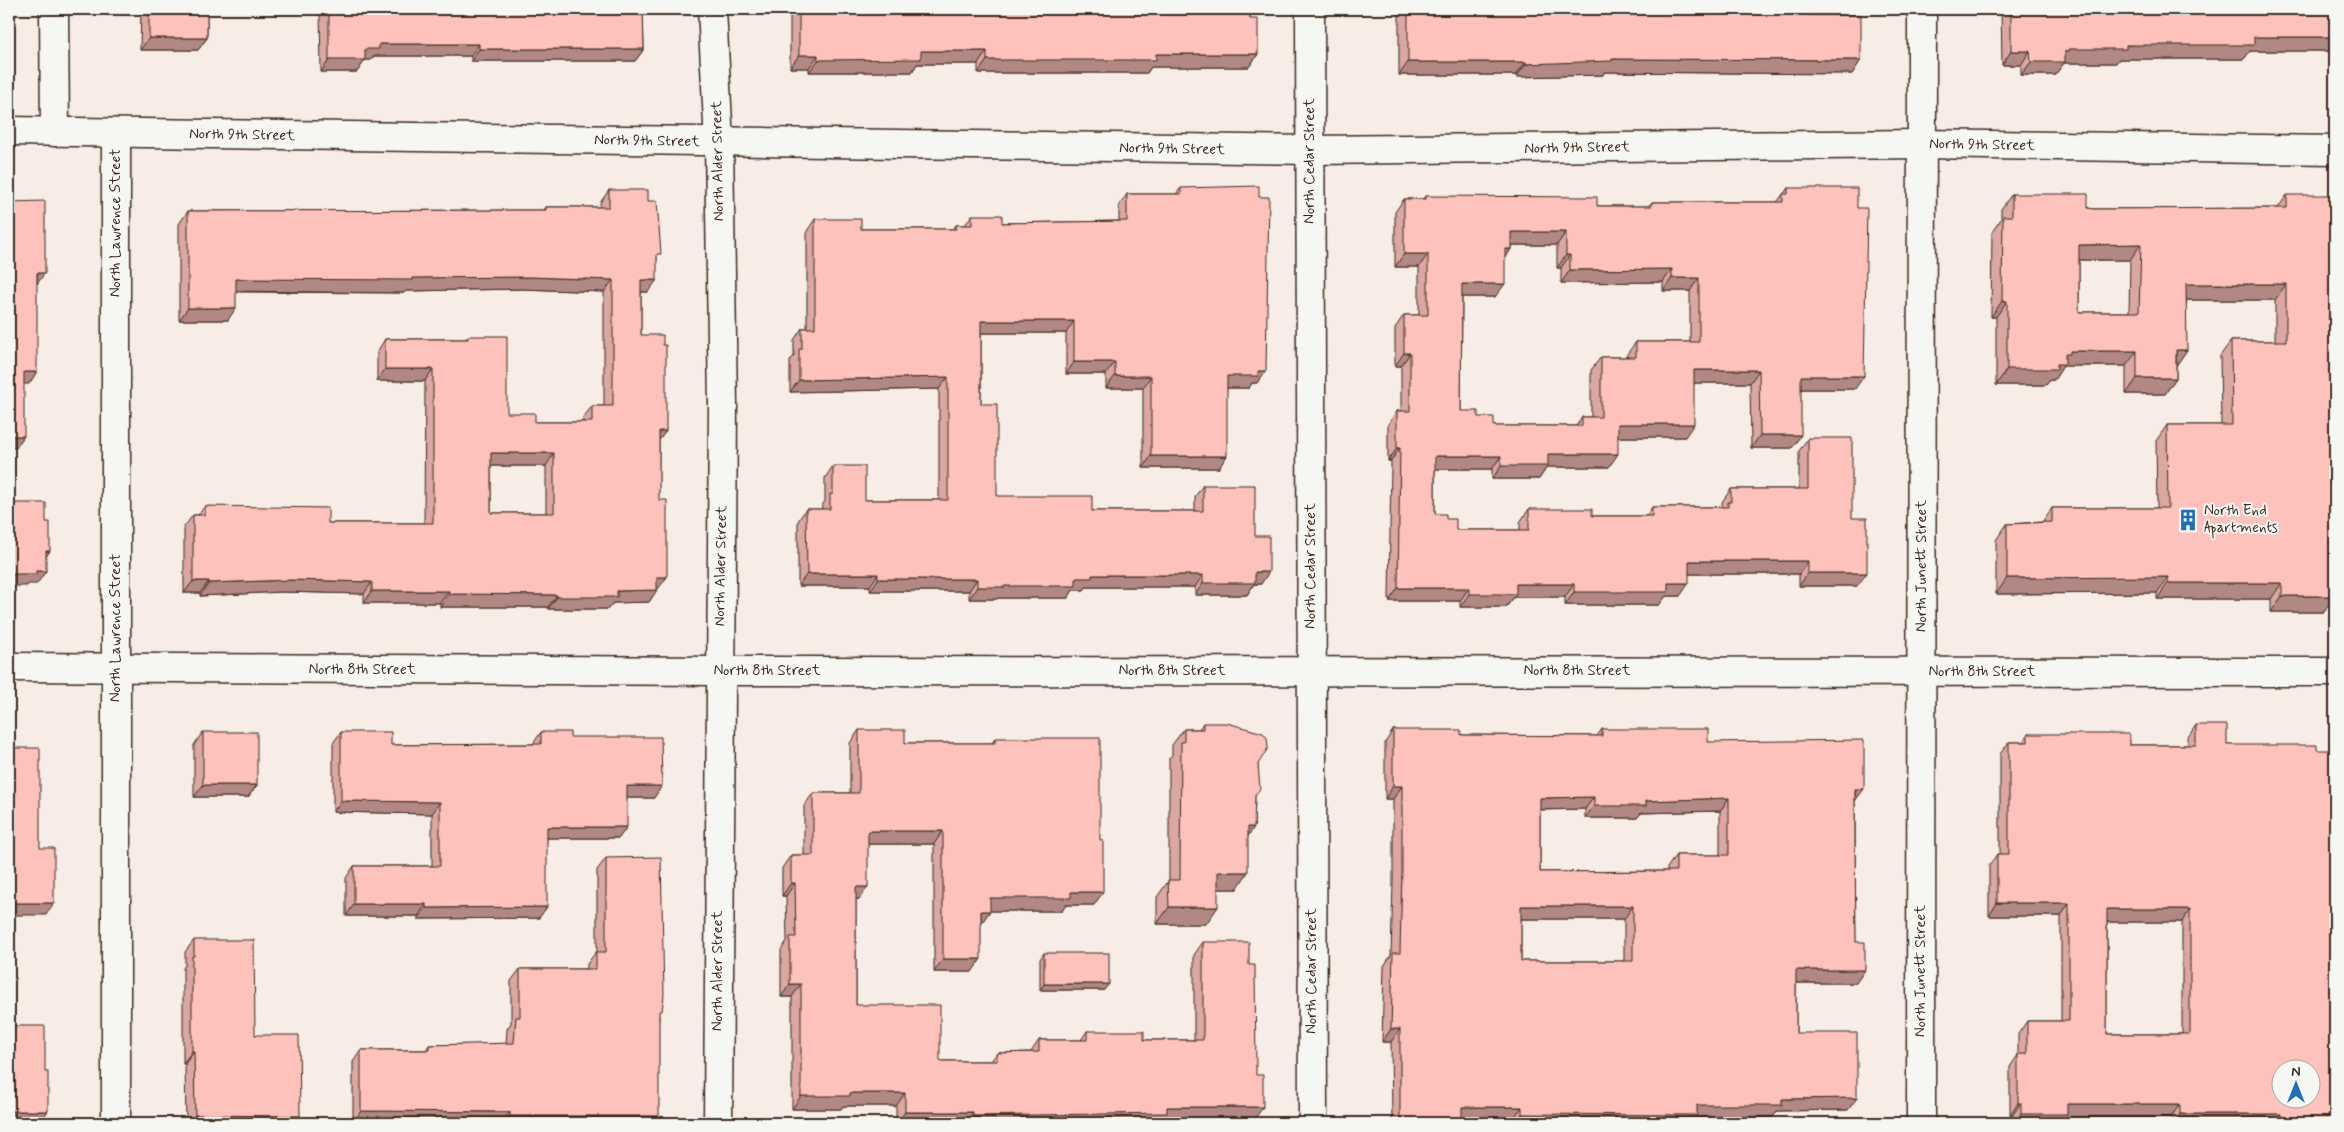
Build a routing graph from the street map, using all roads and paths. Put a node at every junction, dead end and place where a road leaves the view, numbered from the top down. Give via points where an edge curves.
1 (54, 9) edge
2 (712, 9) edge
3 (1310, 9) edge
4 (1922, 9) edge
5 (9, 131) edge
6 (56, 132) junction
7 (116, 133) junction
8 (719, 143) junction
9 (1922, 144) junction
10 (1310, 150) junction
11 (2335, 150) edge
12 (9, 667) edge
13 (116, 669) junction
14 (720, 671) junction
15 (1312, 671) junction
16 (1922, 672) junction
17 (2335, 672) edge
18 (116, 1123) edge
19 (718, 1123) edge
20 (1313, 1123) edge
21 (1921, 1123) edge

1 - 6 street
2 - 8 street, North Alder Street
3 - 10 street, North Cedar Street
4 - 9 street, North Junett Street
5 - 6 street, North 9th Street
6 - 7 street, North 9th Street
7 - 8 street, North 9th Street
7 - 13 street, North Lawrence Street
8 - 10 street, North 9th Street
8 - 14 street, North Alder Street via 723,406
9 - 10 street, North 9th Street
9 - 11 street, North 9th Street
9 - 16 street, North Junett Street
10 - 15 street, North Cedar Street
12 - 13 street, North 8th Street
13 - 14 street, North 8th Street
13 - 18 street, North Lawrence Street
14 - 15 street, North 8th Street
14 - 19 street, North Alder Street
15 - 16 street, North 8th Street
15 - 20 street, North Cedar Street
16 - 17 street, North 8th Street
16 - 21 street, North Junett Street

